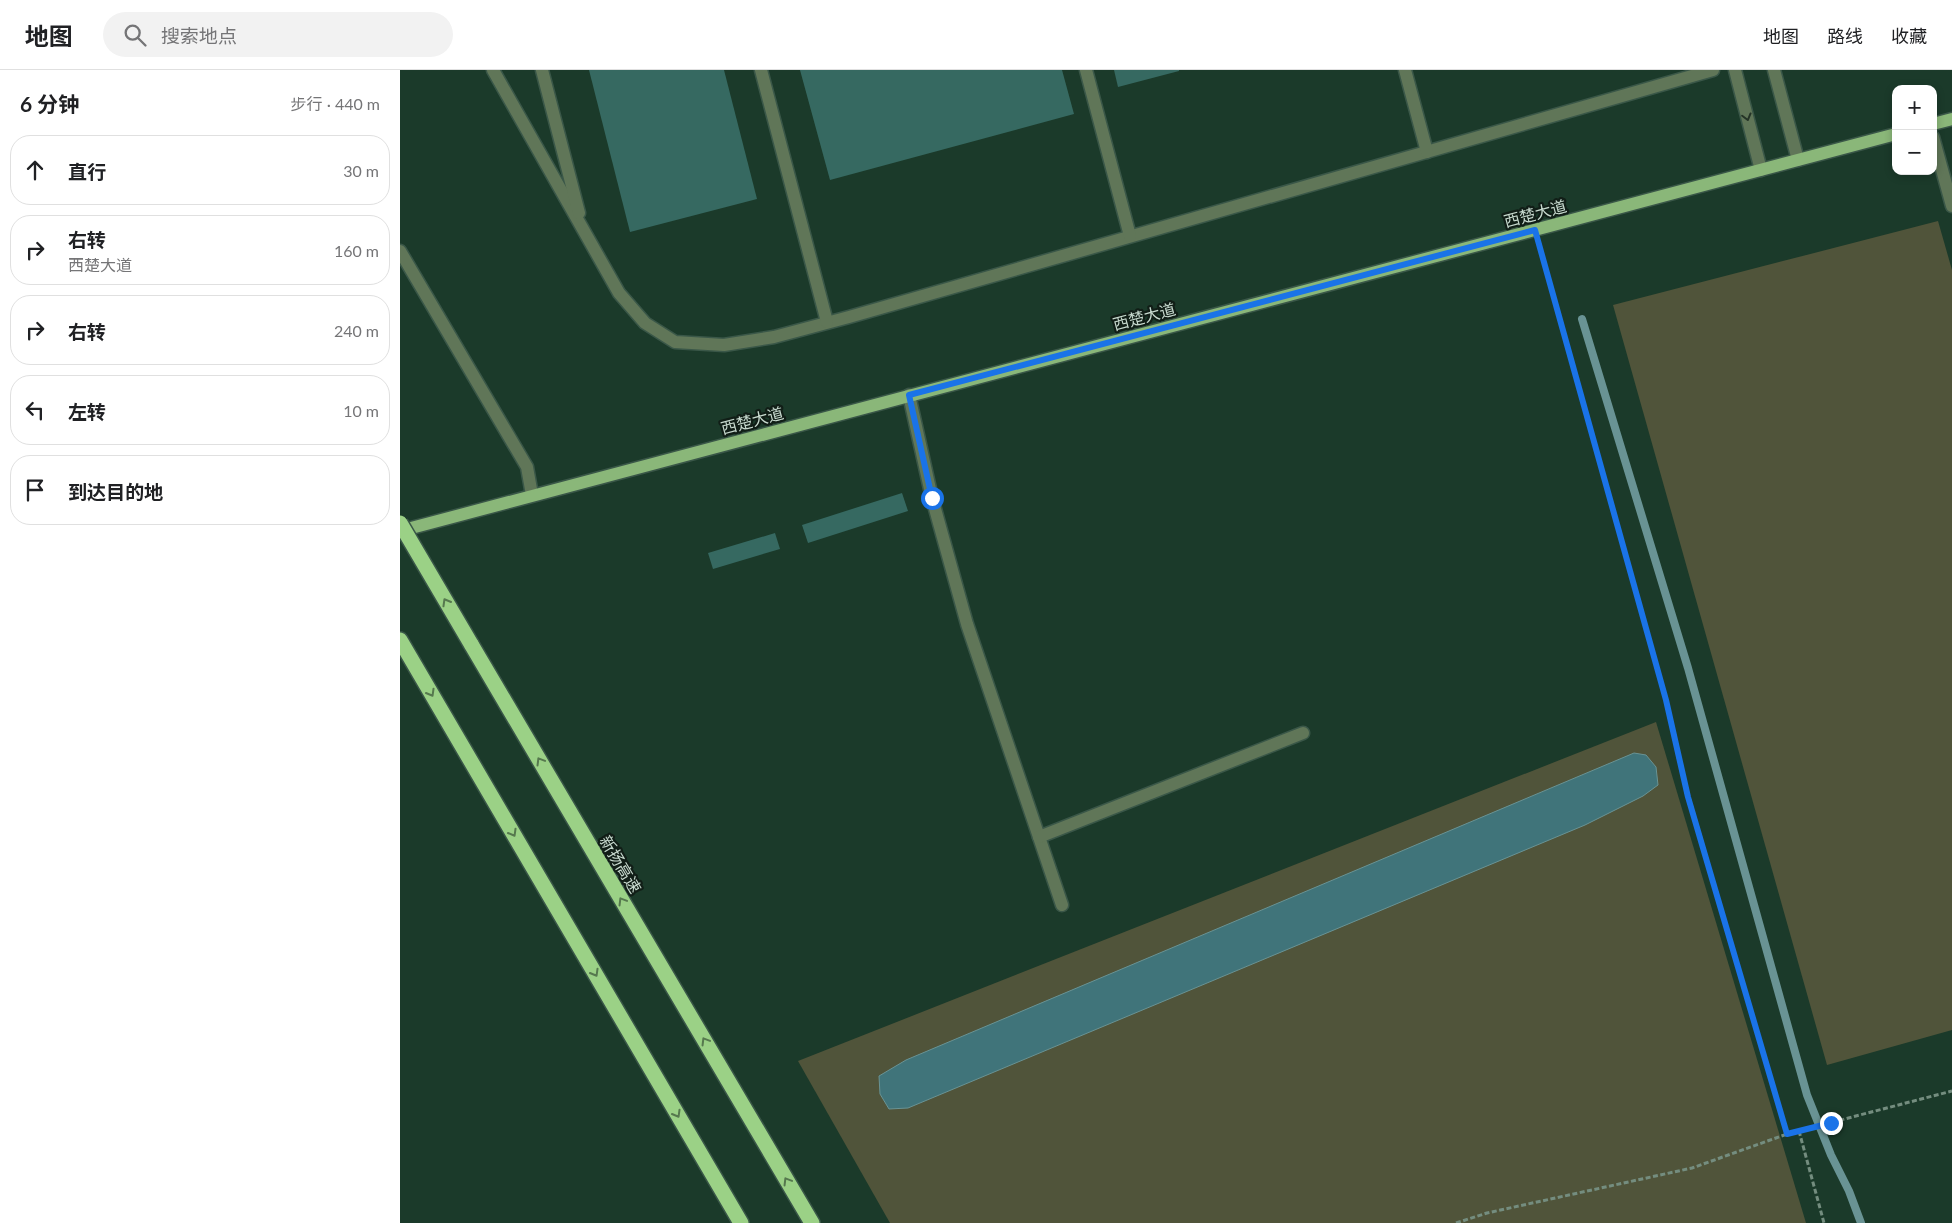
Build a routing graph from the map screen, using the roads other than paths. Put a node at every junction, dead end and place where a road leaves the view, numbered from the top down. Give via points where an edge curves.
1 (493, 70) edge
2 (542, 70) edge
3 (761, 70) edge
4 (1086, 70) edge
5 (1405, 70) edge
6 (1713, 70) edge
7 (1735, 70) edge
8 (1774, 70) edge
9 (1952, 119) edge
10 (1937, 123) edge
11 (1892, 135) edge
12 (1427, 152) junction
13 (1937, 152) edge
14 (1798, 160) junction
15 (1761, 170) junction
16 (1952, 206) edge
17 (584, 230) junction
18 (1130, 236) junction
19 (400, 250) edge
20 (827, 322) junction
21 (909, 395) junction
22 (532, 495) junction
23 (400, 523) edge
24 (400, 531) edge
25 (403, 645) edge
26 (1303, 733) dead end
27 (1039, 837) junction
28 (1062, 905) dead end
29 (740, 1223) edge
30 (812, 1223) edge

1 - 17 street
2 - 17 street
3 - 20 street
4 - 18 street
5 - 12 street
6 - 12 street
7 -> 15 street
8 - 14 street
9 - 10 main road
11 - 14 main road, 西楚大道
12 - 18 street
13 - 16 street
14 - 15 main road, 西楚大道
15 - 21 main road, 西楚大道
17 - 20 street via 619,293 645,323 675,342 724,345 774,338
18 - 20 street
19 - 22 street via 527,467
21 - 22 main road, 西楚大道
21 - 27 street via 932,498 967,624
22 - 24 main road, 西楚大道
30 -> 23 highway, 新扬高速, bridge
25 -> 29 highway
26 - 27 street
27 - 28 street

